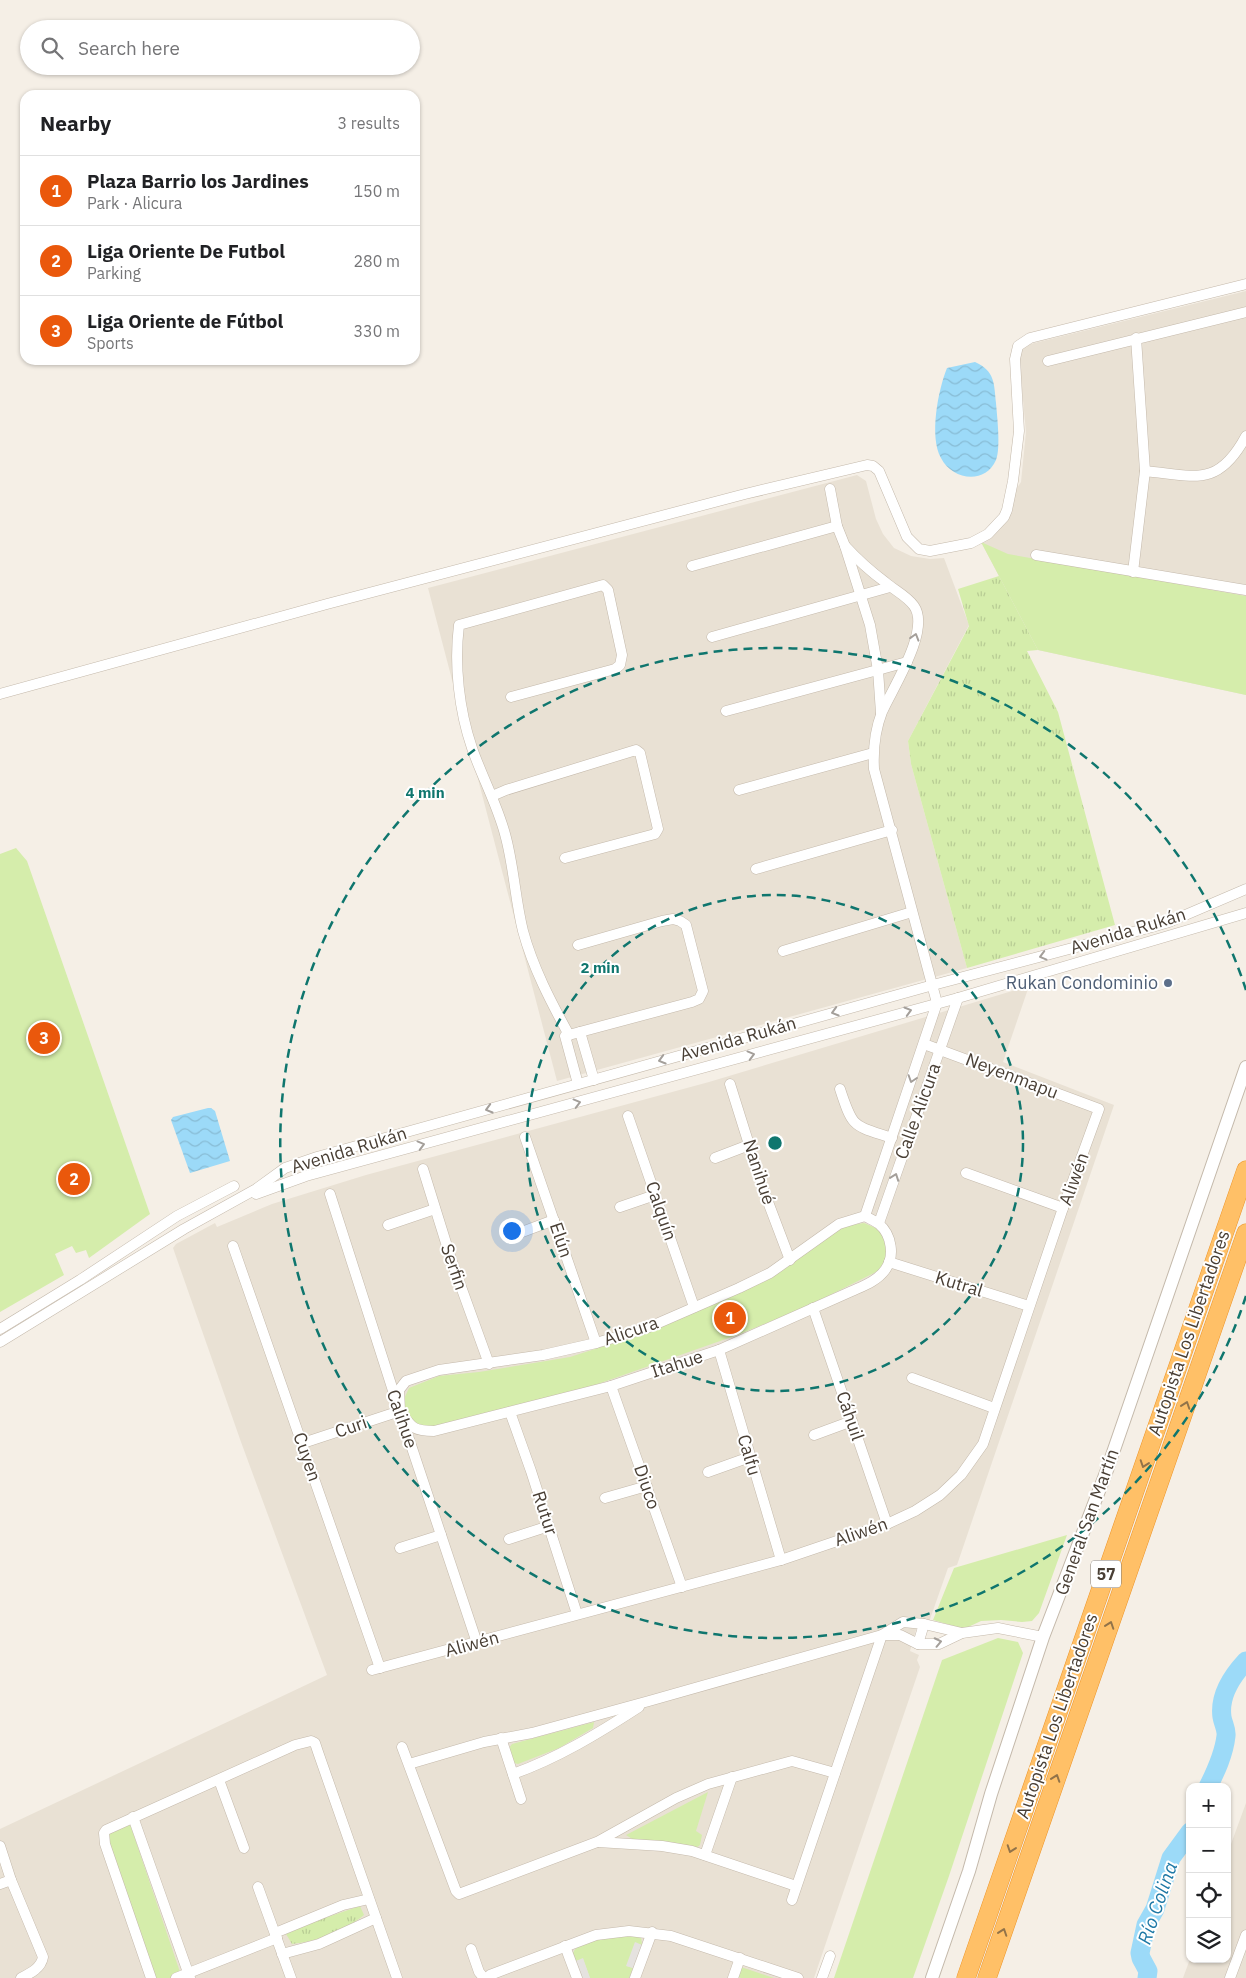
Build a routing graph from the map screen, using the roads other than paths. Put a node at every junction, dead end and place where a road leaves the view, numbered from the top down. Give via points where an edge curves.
1 (1246, 284) edge
2 (1246, 312) edge
3 (1136, 338) junction
4 (1048, 361) dead end
5 (1246, 436) edge
6 (1145, 471) junction
7 (830, 489) dead end
8 (837, 526) junction
9 (845, 546) junction
10 (1036, 555) dead end
11 (692, 566) dead end
12 (1133, 572) junction
13 (890, 587) junction
14 (1246, 590) edge
15 (861, 596) junction
16 (712, 637) dead end
17 (907, 662) junction
18 (878, 670) junction
19 (0, 694) edge
20 (511, 697) dead end
21 (726, 712) dead end
22 (881, 714) junction
23 (873, 753) junction
24 (739, 790) dead end
25 (492, 796) junction
26 (892, 830) junction
27 (564, 858) dead end
28 (756, 869) dead end
29 (1246, 889) edge
30 (912, 912) junction
31 (1246, 913) edge
32 (1090, 944) junction
33 (578, 945) dead end
34 (783, 951) dead end
35 (1094, 957) junction
36 (933, 985) junction
37 (958, 998) junction
38 (937, 1003) junction
39 (580, 1032) junction
40 (567, 1036) junction
41 (721, 1044) junction
42 (924, 1044) junction
43 (940, 1049) junction
44 (726, 1062) junction
45 (1246, 1068) edge
46 (594, 1080) junction
47 (578, 1084) junction
48 (730, 1084) dead end
49 (840, 1089) dead end
50 (510, 1103) junction
51 (1099, 1109) joint
52 (628, 1116) dead end
53 (515, 1120) junction
54 (525, 1137) dead end
55 (892, 1138) junction
56 (749, 1145) junction
57 (715, 1158) dead end
58 (423, 1169) dead end
59 (1246, 1170) edge
60 (966, 1173) dead end
61 (234, 1186) dead end
62 (330, 1194) dead end
63 (655, 1195) junction
64 (236, 1201) junction
65 (620, 1207) dead end
66 (1063, 1208) junction
67 (435, 1209) junction
68 (865, 1216) junction
69 (554, 1220) junction
70 (879, 1223) junction
71 (388, 1225) dead end
72 (1246, 1233) edge
73 (514, 1235) dead end
74 (233, 1246) dead end
75 (790, 1260) junction
76 (889, 1262) junction
77 (1030, 1306) junction
78 (694, 1307) junction
79 (814, 1308) junction
80 (0, 1329) edge
81 (0, 1342) edge
82 (596, 1343) junction
83 (718, 1350) junction
84 (488, 1364) junction
85 (912, 1378) dead end
86 (611, 1386) junction
87 (994, 1408) junction
88 (400, 1411) junction
89 (510, 1412) junction
90 (852, 1421) junction
91 (814, 1435) dead end
92 (303, 1444) junction
93 (750, 1457) junction
94 (708, 1472) dead end
95 (647, 1486) junction
96 (605, 1498) dead end
97 (887, 1524) junction
98 (549, 1526) junction
99 (441, 1535) junction
100 (509, 1539) dead end
101 (400, 1548) dead end
102 (781, 1560) junction
103 (682, 1587) junction
104 (577, 1614) junction
105 (924, 1624) junction
106 (962, 1633) junction
107 (882, 1636) junction
108 (1043, 1638) junction
109 (477, 1643) junction
110 (918, 1644) junction
111 (376, 1669) joint
112 (649, 1702) junction
113 (501, 1738) junction
114 (402, 1747) dead end
115 (409, 1764) junction
116 (835, 1773) junction
117 (513, 1774) junction
118 (732, 1777) junction
119 (219, 1780) junction
120 (521, 1799) dead end
121 (133, 1818) junction
122 (597, 1842) junction
123 (0, 1846) edge
124 (244, 1848) dead end
125 (705, 1855) junction
126 (11, 1880) junction
127 (0, 1884) edge
128 (796, 1886) junction
129 (258, 1887) dead end
130 (369, 1900) junction
131 (792, 1900) dead end
132 (376, 1918) junction
133 (652, 1932) junction
134 (1246, 1935) edge
135 (276, 1936) junction
136 (565, 1946) junction
137 (471, 1950) dead end
138 (282, 1954) junction
139 (830, 1956) dead end
140 (740, 1958) junction
141 (189, 1975) edge
142 (21, 1978) edge
143 (151, 1978) edge
144 (176, 1978) edge
145 (291, 1978) edge
146 (397, 1978) edge
147 (485, 1978) edge
148 (577, 1978) edge
149 (635, 1978) edge
150 (733, 1978) edge
151 (798, 1978) edge
152 (822, 1978) edge
153 (932, 1978) edge
154 (966, 1978) edge
155 (987, 1978) edge
156 (1230, 1978) edge

1 - 19 street via 1030,338 1018,346 1015,359 1019,431 1007,510 995,528 971,543 930,551 914,546 907,538 878,471 867,465 326,604
2 - 3 street
3 - 4 street
3 - 6 street
5 - 6 street via 1236,454 1220,470 1199,477
6 - 12 street
7 - 8 street
8 - 9 street
8 - 11 street
9 - 13 street
9 - 15 street
10 - 12 street
12 - 14 street
13 - 15 street
17 -> 13 street via 919,618 910,601
15 - 16 street
15 - 18 street
17 - 18 street
17 - 22 street
18 - 21 street
18 - 22 street
20 - 25 street via 620,665 622,655 608,590 603,585 459,624 456,644 464,714 472,748
22 - 23 street
23 - 24 street
23 - 26 street via 874,769
25 - 27 street via 636,750 640,753 658,829 655,834
25 - 40 street via 510,853 523,930 534,965
26 - 28 street
26 - 30 street
29 - 32 street, Avenida Rukán via 1169,922
30 - 34 street
30 - 36 street
31 - 35 street, Avenida Rukán
32 - 35 street
32 -> 36 street, Avenida Rukán
33 - 39 street via 662,921 680,921 686,925 702,991 699,999 692,1002
35 - 37 street, Avenida Rukán
36 - 38 street
36 -> 41 street, Avenida Rukán
37 - 38 street, Avenida Rukán
37 - 43 street, Calle Alicura
38 - 42 street, Calle Alicura
44 -> 38 street, Avenida Rukán
39 - 40 street
39 - 46 street
40 - 47 street
41 - 44 street
41 -> 46 street, Avenida Rukán
42 - 43 street, Neyenmapu
42 -> 55 street, Calle Alicura
43 - 51 street, Neyenmapu
70 -> 43 street, Calle Alicura
53 -> 44 street, Avenida Rukán
45 - 108 street, General San Martín via 1107,1470
46 - 47 street, Avenida Rukán
47 - 50 street, Avenida Rukán
48 - 56 street, Nanihué
49 - 55 street via 848,1114 858,1126
50 - 53 street
50 -> 64 street, Avenida Rukán via 285,1168
51 - 66 street, Aliwén
52 - 63 street, Calquín
64 -> 53 street, Avenida Rukán via 306,1176
54 - 69 street, Elún
55 - 68 street, Calle Alicura
56 - 57 street
56 - 75 street, Nanihué
58 - 67 street, Serfin
59 -> 154 highway, Autopista Los Libertadores / 57
60 - 66 street
61 - 80 street via 177,1216
62 - 88 street, Calihue
63 - 65 street
63 - 78 street, Calquín
64 - 81 street, Avenida Rukán via 184,1229
66 - 77 street, Aliwén
67 - 71 street
67 - 84 street, Serfin
68 - 70 street
68 - 75 street, Alicura via 839,1224
69 - 73 street
69 - 82 street, Elún
70 - 76 street via 889,1237
155 -> 72 highway, Autopista Los Libertadores / 57
74 - 92 street, Cuyen
75 - 78 street, Alicura via 770,1273
76 - 77 street, Kutral
76 - 79 street, Itahue via 873,1281
77 - 87 street, Aliwén
78 - 82 street, Alicura via 648,1328
79 - 83 street, Itahue
79 - 90 street, Cáhuil
82 - 84 street, Alicura via 543,1356
83 - 86 street, Itahue
83 - 93 street, Calfu
84 - 88 street, Alicura via 440,1370 406,1381 399,1390
85 - 87 street
86 - 89 street, Itahue
86 - 95 street, Diuco
87 - 97 street, Aliwén via 983,1444 961,1475 928,1504
88 - 89 street, Itahue via 412,1428 424,1431
88 - 92 street, Curi
88 - 99 street, Calihue
89 - 98 street, Rutur
90 - 91 street
90 - 97 street, Cáhuil
92 - 111 street, Cuyen
93 - 94 street
93 - 102 street, Calfu
95 - 96 street
95 - 103 street, Diuco
97 - 102 street, Aliwén
98 - 100 street
98 - 104 street, Rutur
99 - 101 street
99 - 109 street, Calihue
102 - 103 street, Aliwén
103 - 104 street, Aliwén
104 - 109 street, Aliwén
105 - 106 street
105 - 107 street via 903,1622
105 - 110 street
106 - 108 street via 998,1628
110 -> 106 street via 939,1644
107 - 110 street via 900,1635
107 - 112 street
107 - 116 street
108 - 153 street, General San Martín
109 - 111 street, Aliwén
112 - 113 street
112 - 117 street via 574,1747
113 - 115 street
113 - 117 street
114 - 115 street
115 - 122 street via 459,1894
116 - 118 street via 792,1761
116 - 128 street
117 - 120 street
118 - 122 street via 676,1798
118 - 125 street
119 - 121 street
119 - 124 street
119 - 130 street via 305,1741 315,1743
121 - 141 street
121 - 143 street via 106,1830 104,1838
122 - 125 street via 662,1846
123 - 126 street
125 - 128 street
126 - 127 street
126 - 142 street via 43,1957 38,1968
128 - 131 street
129 - 135 street
130 - 132 street
130 - 135 street via 343,1905
132 - 138 street via 318,1944
132 - 146 street
133 - 136 street via 604,1933
133 - 140 street
133 - 149 street
134 - 156 street
135 - 138 street
135 - 141 street
136 - 147 street
136 - 148 street
137 - 147 street via 479,1972
138 - 145 street
139 - 152 street
140 - 150 street
140 - 151 street
141 - 144 street

